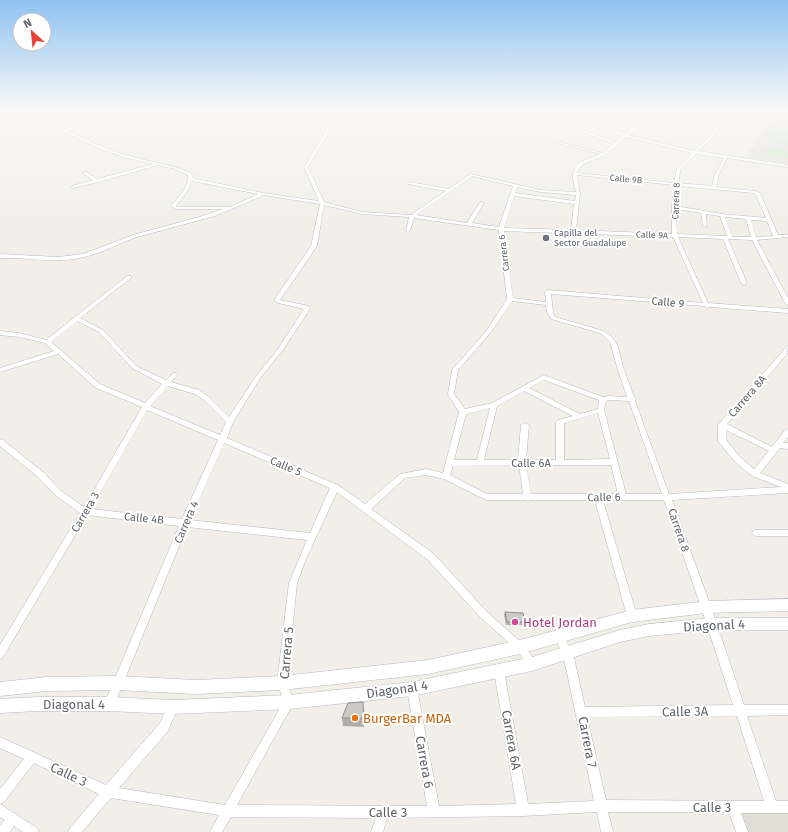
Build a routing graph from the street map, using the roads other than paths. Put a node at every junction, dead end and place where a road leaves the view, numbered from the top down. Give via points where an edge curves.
1 (107, 150) edge
2 (316, 150) edge
3 (587, 150) edge
4 (609, 150) edge
5 (685, 150) edge
6 (696, 150) edge
7 (694, 152) junction
8 (604, 154) junction
9 (726, 157) junction
10 (157, 164) junction
11 (788, 166) edge
12 (85, 173) dead end
13 (575, 174) junction
14 (191, 179) junction
15 (97, 181) junction
16 (410, 183) dead end
17 (676, 184) junction
18 (515, 185) junction
19 (74, 188) dead end
20 (714, 188) junction
21 (449, 190) junction
22 (263, 194) junction
23 (512, 194) junction
24 (578, 194) junction
25 (482, 202) dead end
26 (322, 203) junction
27 (577, 203) junction
28 (674, 207) junction
29 (231, 208) junction
30 (703, 211) junction
31 (412, 216) junction
32 (722, 216) junction
33 (748, 218) junction
34 (768, 220) junction
35 (469, 224) junction
36 (705, 226) dead end
37 (501, 229) junction
38 (408, 231) dead end
39 (573, 232) junction
40 (676, 236) junction
41 (788, 236) edge
42 (776, 237) junction
43 (728, 238) junction
44 (754, 239) junction
45 (0, 256) edge
46 (129, 277) dead end
47 (744, 283) dead end
48 (548, 292) joint
49 (510, 299) junction
50 (788, 303) edge
51 (550, 304) junction
52 (707, 306) junction
53 (788, 311) edge
54 (77, 319) junction
55 (0, 333) edge
56 (47, 342) junction
57 (788, 348) edge
58 (59, 352) junction
59 (0, 370) edge
60 (175, 374) dead end
61 (166, 383) junction
62 (524, 388) junction
63 (603, 399) junction
64 (633, 399) junction
65 (494, 405) junction
66 (146, 406) junction
67 (601, 410) junction
68 (463, 412) junction
69 (579, 416) junction
70 (230, 422) junction
71 (525, 425) dead end
72 (722, 425) junction
73 (788, 432) edge
74 (222, 440) junction
75 (0, 442) edge
76 (788, 446) edge
77 (776, 448) junction
78 (560, 462) junction
79 (614, 462) junction
80 (449, 463) junction
81 (480, 463) junction
82 (522, 463) junction
83 (755, 474) junction
84 (446, 476) junction
85 (335, 487) junction
86 (788, 488) edge
87 (623, 497) junction
88 (668, 497) junction
89 (528, 498) junction
90 (600, 504) dead end
91 (366, 508) junction
92 (85, 512) junction
93 (185, 522) junction
94 (756, 533) dead end
95 (788, 533) edge
96 (313, 537) junction
97 (788, 605) edge
98 (706, 607) junction
99 (632, 616) junction
100 (711, 624) junction
101 (788, 624) edge
102 (559, 637) junction
103 (520, 647) junction
104 (568, 653) junction
105 (0, 654) edge
106 (532, 664) junction
107 (499, 671) junction
108 (118, 683) junction
109 (282, 683) junction
110 (0, 689) edge
111 (412, 689) junction
112 (289, 702) junction
113 (109, 704) junction
114 (0, 706) edge
115 (173, 707) junction
116 (739, 710) junction
117 (788, 710) edge
118 (582, 712) junction
119 (0, 742) edge
120 (32, 757) junction
121 (108, 792) junction
122 (0, 798) edge
123 (601, 806) junction
124 (733, 807) junction
125 (772, 807) junction
126 (788, 807) edge
127 (0, 810) edge
128 (523, 810) junction
129 (228, 811) junction
130 (383, 812) junction
131 (434, 812) junction
132 (13, 819) junction
133 (2, 832) edge
134 (33, 832) edge
135 (74, 832) edge
136 (216, 832) edge
137 (377, 832) edge
138 (607, 832) edge
139 (742, 832) edge

1 - 10 street
2 - 26 street via 306,167
3 - 8 street
4 - 8 street
5 - 7 street
6 - 7 street, Carrera 8
7 - 9 street
7 - 17 street, Carrera 8 via 679,168
8 - 13 street via 582,163
9 - 11 street
9 - 20 street via 717,174
10 - 14 street via 190,174
10 - 15 street
12 - 15 street
13 - 17 street, Calle 9B
13 - 24 street
14 - 22 street, Calle 9A
14 - 29 street via 173,206 185,209
15 - 19 street
16 - 21 street
17 - 20 street, Calle 9B
17 - 28 street, Carrera 8
18 - 21 street via 471,175
18 - 23 street, Carrera 6
18 - 24 street via 541,191
20 - 34 street, Calle 9B via 755,192
21 - 31 street
22 - 26 street, Calle 9A
22 - 29 street
23 - 27 street
23 - 37 street, Carrera 6
24 - 27 street
25 - 35 street
26 - 31 street, Calle 9A via 362,212
26 - 70 street, Carrera 4 via 314,246 277,300 308,308 259,376
27 - 39 street
28 - 30 street
28 - 40 street, Carrera 8
29 - 45 street via 122,240 87,256
30 - 32 street
30 - 36 street
31 - 35 street, Calle 9A
31 - 38 street
32 - 33 street
32 - 43 street
33 - 34 street
33 - 44 street
34 - 42 street
35 - 37 street, Calle 9A
37 - 39 street, Calle 9A
37 - 49 street, Carrera 6
39 - 40 street, Calle 9A
40 - 43 street, Calle 9A
40 - 52 street, Carrera 8
41 - 42 street, Calle 9A
42 - 44 street, Calle 9A
43 - 44 street, Calle 9A
43 - 47 street
44 - 50 street
46 - 54 street
48 - 51 street, Carrera 8
48 - 52 street, Calle 9
49 - 51 street
49 - 68 street via 490,331 455,370 451,394
51 - 64 street, Carrera 8 via 553,318 608,335
52 - 53 street, Calle 9
54 - 56 street
54 - 61 street via 101,331 134,367
55 - 56 street, Calle 5
56 - 58 street, Calle 5
57 - 72 street, Carrera 8A
58 - 59 street
58 - 66 street, Calle 5 via 94,384
60 - 61 street, Carrera 3
61 - 66 street, Carrera 3
61 - 70 street via 197,392
62 - 63 street via 542,377
62 - 65 street
62 - 69 street
63 - 64 street
63 - 67 street
64 - 88 street, Carrera 8
65 - 68 street
65 - 81 street
66 - 74 street, Calle 5
66 - 92 street, Carrera 3
67 - 69 street
67 - 79 street
68 - 80 street
69 - 78 street via 560,422
70 - 74 street, Carrera 4
71 - 82 street
72 - 77 street
72 - 83 street, Carrera 8A via 722,441 738,460
73 - 77 street
74 - 85 street, Calle 5
74 - 93 street, Carrera 4
75 - 92 street, Calle 4B via 41,475 58,493
76 - 77 street
77 - 83 street
78 - 79 street, Calle 6A
78 - 82 street, Calle 6A
79 - 87 street
80 - 81 street, Calle 6A
80 - 84 street
81 - 82 street, Calle 6A
82 - 89 street
83 - 86 street, Carrera 8A
84 - 89 street, Calle 6 via 486,497
84 - 91 street, Calle 6 via 426,472 403,476
85 - 91 street, Calle 5
85 - 96 street, Carrera 5
86 - 88 street, Calle 6
87 - 88 street, Calle 6
87 - 89 street, Calle 6
88 - 98 street, Carrera 8
90 - 99 street
91 - 103 street, Calle 5 via 431,557 484,615
92 - 93 street, Calle 4B
92 - 105 street, Carrera 3
93 - 96 street, Calle 4B
93 - 108 street, Carrera 4
94 - 95 street
96 - 109 street, Carrera 5 via 293,583
97 - 98 street, Diagonal 4
98 - 99 street, Diagonal 4
98 - 100 street, Carrera 8
99 - 102 street, Diagonal 4
100 - 101 street, Diagonal 4
100 - 104 street, Diagonal 4 via 649,630 620,636
100 - 116 street, Carrera 8
102 - 103 street, Diagonal 4
102 - 104 street, Carrera 7
103 - 106 street, Calle 5
103 - 109 street, Diagonal 4 via 428,667
104 - 106 street, Diagonal 4
104 - 118 street, Carrera 7
106 - 107 street, Diagonal 4
107 - 111 street, Diagonal 4
107 - 128 street, Carrera 6A
108 - 109 street, Diagonal 4 via 196,687
108 - 110 street, Diagonal 4 via 47,684
108 - 113 street, Carrera 4
109 - 112 street, Carrera 5
111 - 112 street, Diagonal 4
111 - 131 street, Carrera 6
112 - 115 street, Diagonal 4
112 - 129 street
113 - 114 street, Diagonal 4
113 - 115 street, Diagonal 4
115 - 121 street via 164,727
116 - 117 street, Calle 3A
116 - 118 street, Calle 3A
116 - 125 street, Carrera 8
118 - 123 street, Carrera 7
119 - 120 street, Calle 3
120 - 121 street, Calle 3
120 - 122 street
121 - 129 street, Calle 3
121 - 135 street
123 - 124 street, Calle 3
123 - 128 street, Calle 3
123 - 138 street, Carrera 7
124 - 125 street, Calle 3
124 - 139 street
125 - 126 street, Calle 3
127 - 132 street
128 - 131 street, Calle 3
129 - 130 street, Calle 3
129 - 136 street
130 - 131 street, Calle 3
130 - 137 street
132 - 133 street
132 - 134 street

